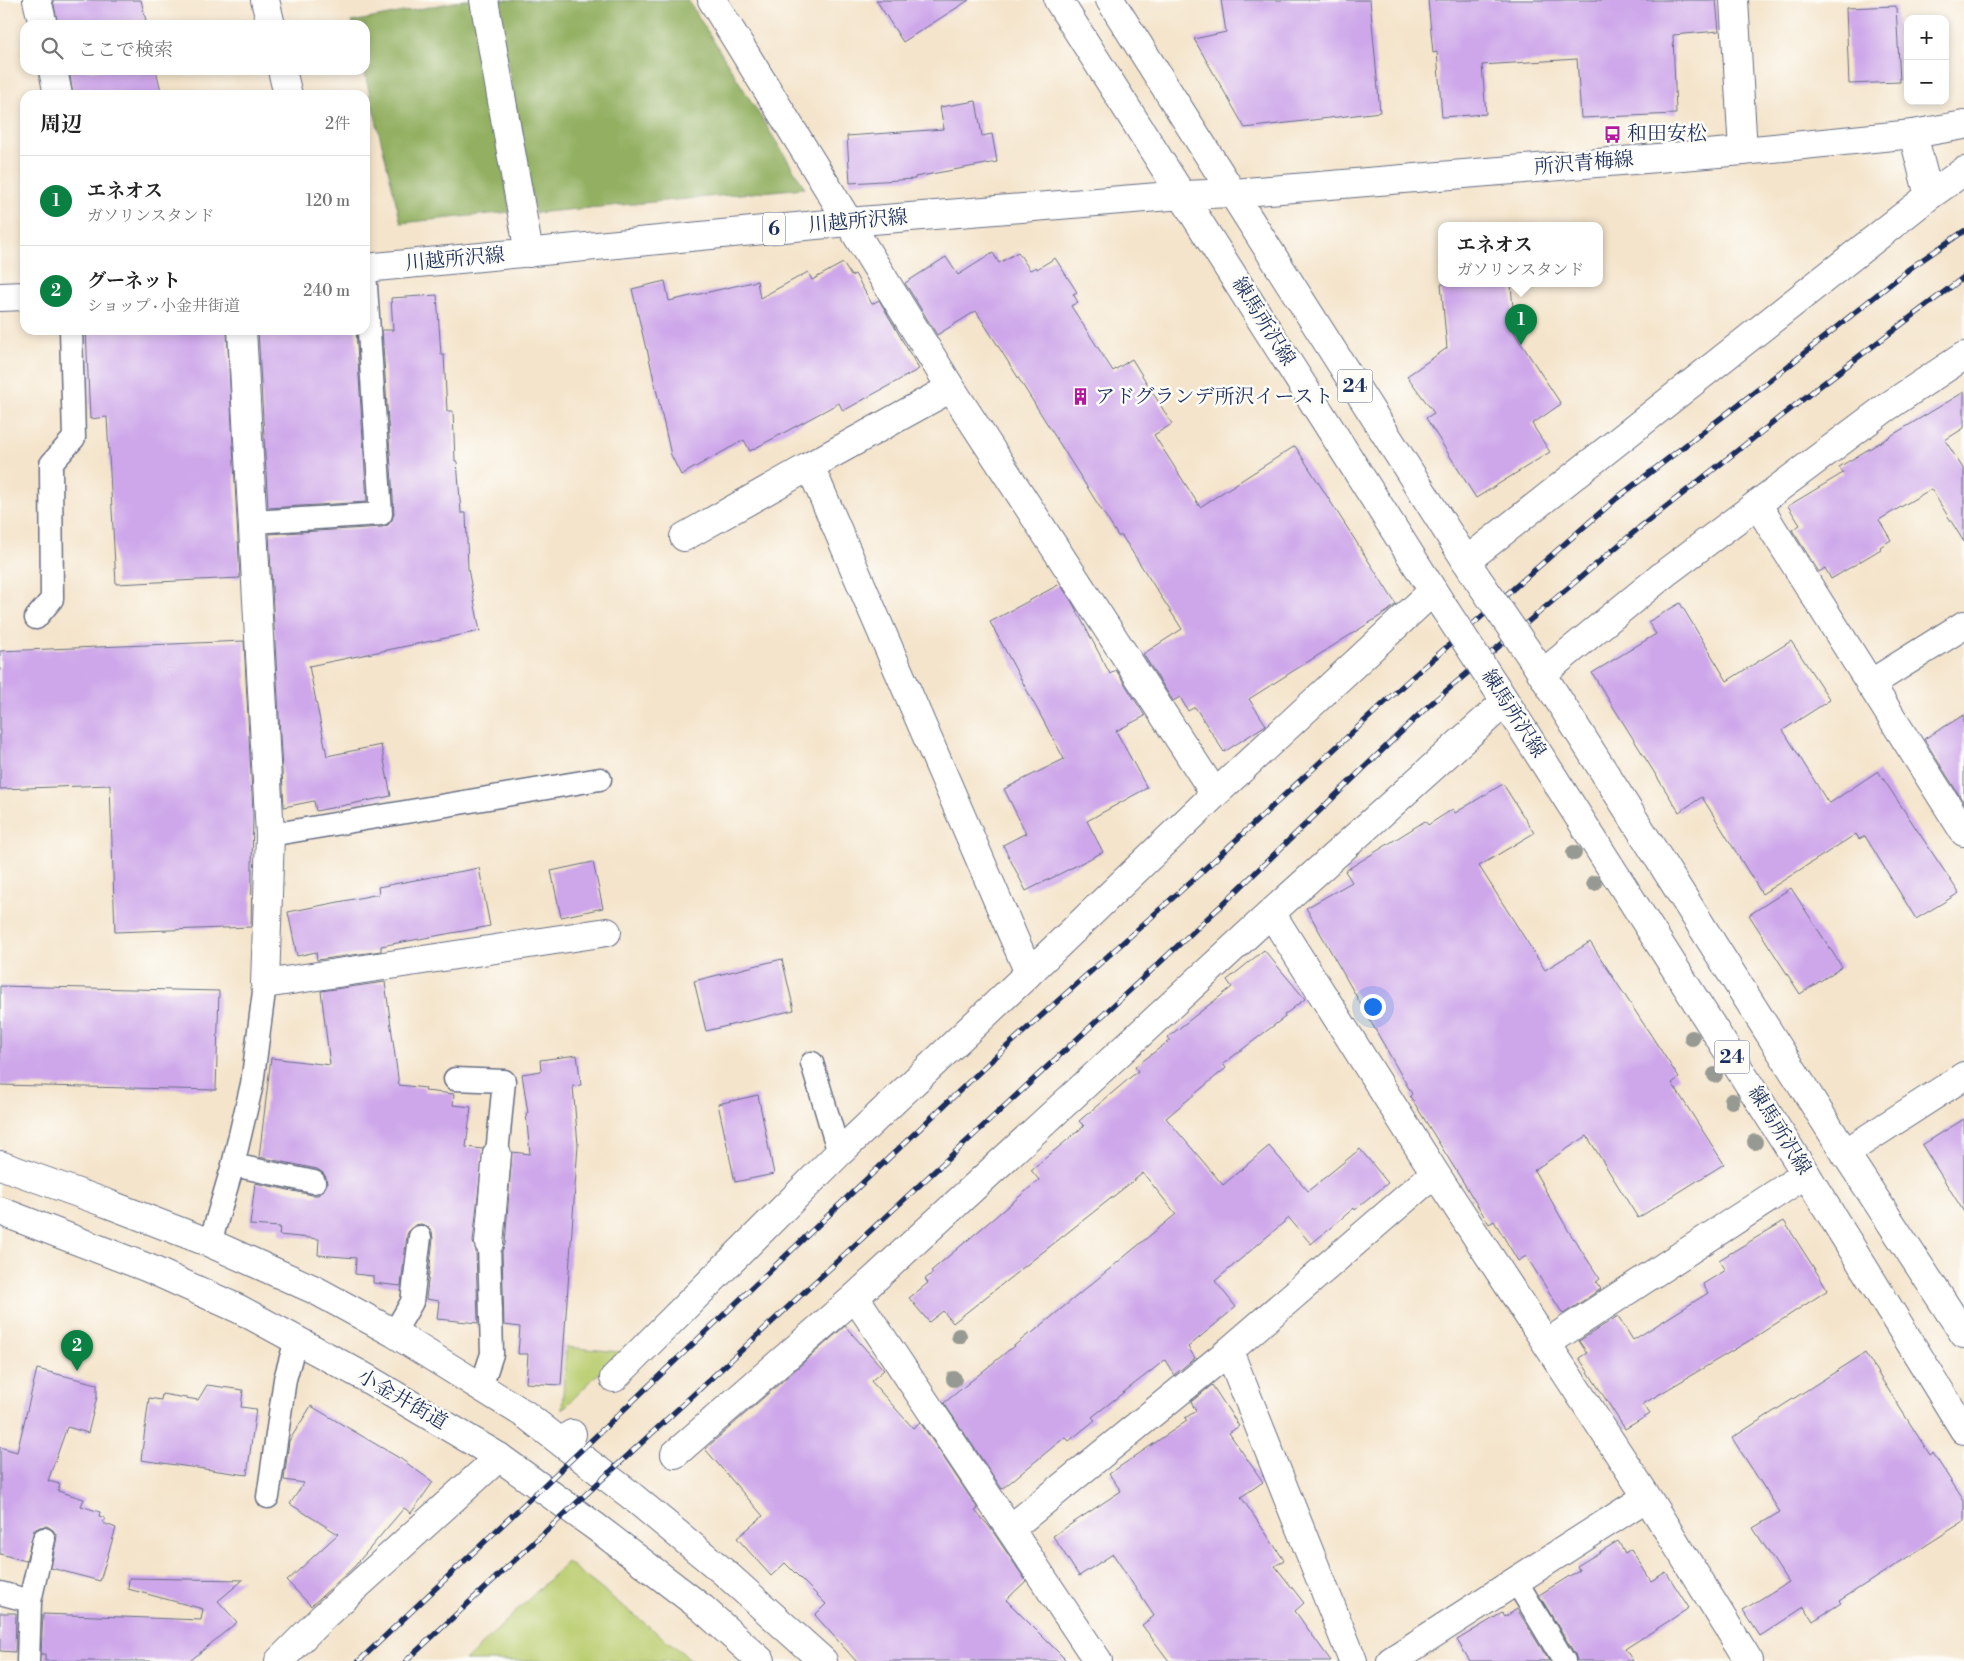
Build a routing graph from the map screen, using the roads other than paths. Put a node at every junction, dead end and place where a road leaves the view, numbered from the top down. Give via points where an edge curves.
1 (37, 0) edge
2 (265, 0) edge
3 (484, 0) edge
4 (712, 0) edge
5 (1058, 0) edge
6 (1110, 0) edge
7 (1734, 0) edge
8 (42, 20) edge
9 (270, 20) edge
10 (54, 75) edge
11 (283, 75) edge
12 (57, 90) edge
13 (287, 90) edge
14 (1964, 126) edge
15 (1913, 134) junction
16 (1744, 151) junction
17 (1964, 171) edge
18 (1233, 193) junction
19 (1183, 195) junction
20 (1929, 196) junction
21 (848, 222) junction
22 (529, 253) junction
23 (370, 269) edge
24 (20, 296) edge
25 (0, 298) edge
26 (71, 335) edge
27 (242, 335) edge
28 (369, 335) edge
29 (1964, 356) edge
30 (951, 388) junction
31 (810, 466) junction
32 (1756, 504) junction
33 (253, 522) junction
34 (684, 537) dead end
35 (1471, 570) junction
36 (1439, 599) junction
37 (36, 618) dead end
38 (1964, 625) edge
39 (1537, 666) junction
40 (1870, 684) junction
41 (1501, 695) junction
42 (600, 779) dead end
43 (1215, 794) junction
44 (1964, 832) edge
45 (270, 835) junction
46 (1271, 913) junction
47 (607, 932) dead end
48 (1029, 973) junction
49 (265, 984) junction
50 (812, 1064) dead end
51 (1964, 1076) edge
52 (455, 1080) dead end
53 (839, 1153) junction
54 (497, 1154) joint
55 (1845, 1154) junction
56 (0, 1165) edge
57 (233, 1165) junction
58 (1435, 1173) junction
59 (1806, 1174) junction
60 (314, 1182) dead end
61 (0, 1211) edge
62 (420, 1237) dead end
63 (210, 1244) junction
64 (489, 1244) joint
65 (856, 1297) junction
66 (394, 1333) junction
67 (1964, 1334) edge
68 (296, 1340) junction
69 (1547, 1343) junction
70 (1229, 1351) junction
71 (614, 1378) dead end
72 (481, 1387) junction
73 (1964, 1430) edge
74 (675, 1454) dead end
75 (499, 1457) junction
76 (268, 1497) dead end
77 (1647, 1497) junction
78 (1010, 1529) junction
79 (44, 1539) dead end
80 (1516, 1581) junction
81 (0, 1593) edge
82 (30, 1601) junction
83 (28, 1661) edge
84 (279, 1661) edge
85 (761, 1661) edge
86 (823, 1661) edge
87 (1098, 1661) edge
88 (1353, 1661) edge
89 (1391, 1661) edge
90 (1564, 1661) edge
91 (1749, 1661) edge

1 - 8 street
2 - 9 street
3 - 22 street
4 - 21 street
5 - 19 street, 練馬所沢線 / 24
6 - 18 street, 24
7 - 16 street
10 - 12 street
11 - 13 street
14 - 15 street, 所沢青梅線
15 - 16 street, 所沢青梅線
15 - 20 street
16 - 18 street, 所沢青梅線
17 - 20 street
18 - 19 street, 川越所沢線 / 6
18 - 35 street, 24
19 - 21 street, 川越所沢線 / 6
19 - 36 street, 練馬所沢線 / 24
20 - 35 street
21 - 22 street, 川越所沢線 / 6
21 - 30 street
22 - 23 street, 川越所沢線 / 6
24 - 25 street
26 - 37 lane via 74,438 51,464 52,599
27 - 33 street
28 - 33 lane via 381,514
29 - 32 street via 1884,409
30 - 31 street
30 - 43 street
31 - 34 street
31 - 48 street
32 - 39 street
32 - 40 street
33 - 45 street
35 - 39 street, 24, bridge
36 - 41 street, 練馬所沢線 / 24, bridge
36 - 43 street
38 - 40 street
39 - 55 street, 24
40 - 44 street
41 - 46 street
41 - 59 street, 練馬所沢線 / 24
42 - 45 lane
43 - 48 street
45 - 49 street
46 - 58 street
46 - 65 street
47 - 49 street
48 - 53 street
49 - 57 lane via 252,1084
50 - 53 lane
51 - 55 street
52 - 54 lane via 504,1081
53 - 71 street
54 - 64 street
55 - 67 street, 24
56 - 63 street
57 - 60 lane
57 - 63 lane
58 - 69 street
58 - 70 street
59 - 69 street
59 - 73 street, 練馬所沢線 / 24
61 - 68 street, 小金井街道 via 148,1268 239,1309
62 - 66 lane via 412,1302
63 - 66 street via 314,1290
64 - 72 lane via 492,1354
65 - 74 street
65 - 78 street
66 - 72 street
68 - 75 street, 小金井街道
68 - 76 lane via 285,1379
69 - 77 street
70 - 78 street
70 - 88 street
72 - 86 street via 567,1439 636,1487
75 - 84 street
75 - 85 street, 小金井街道 via 702,1608
77 - 80 street
77 - 91 street
78 - 87 street
79 - 82 lane
80 - 89 street
80 - 90 lane
81 - 82 lane
82 - 83 lane

